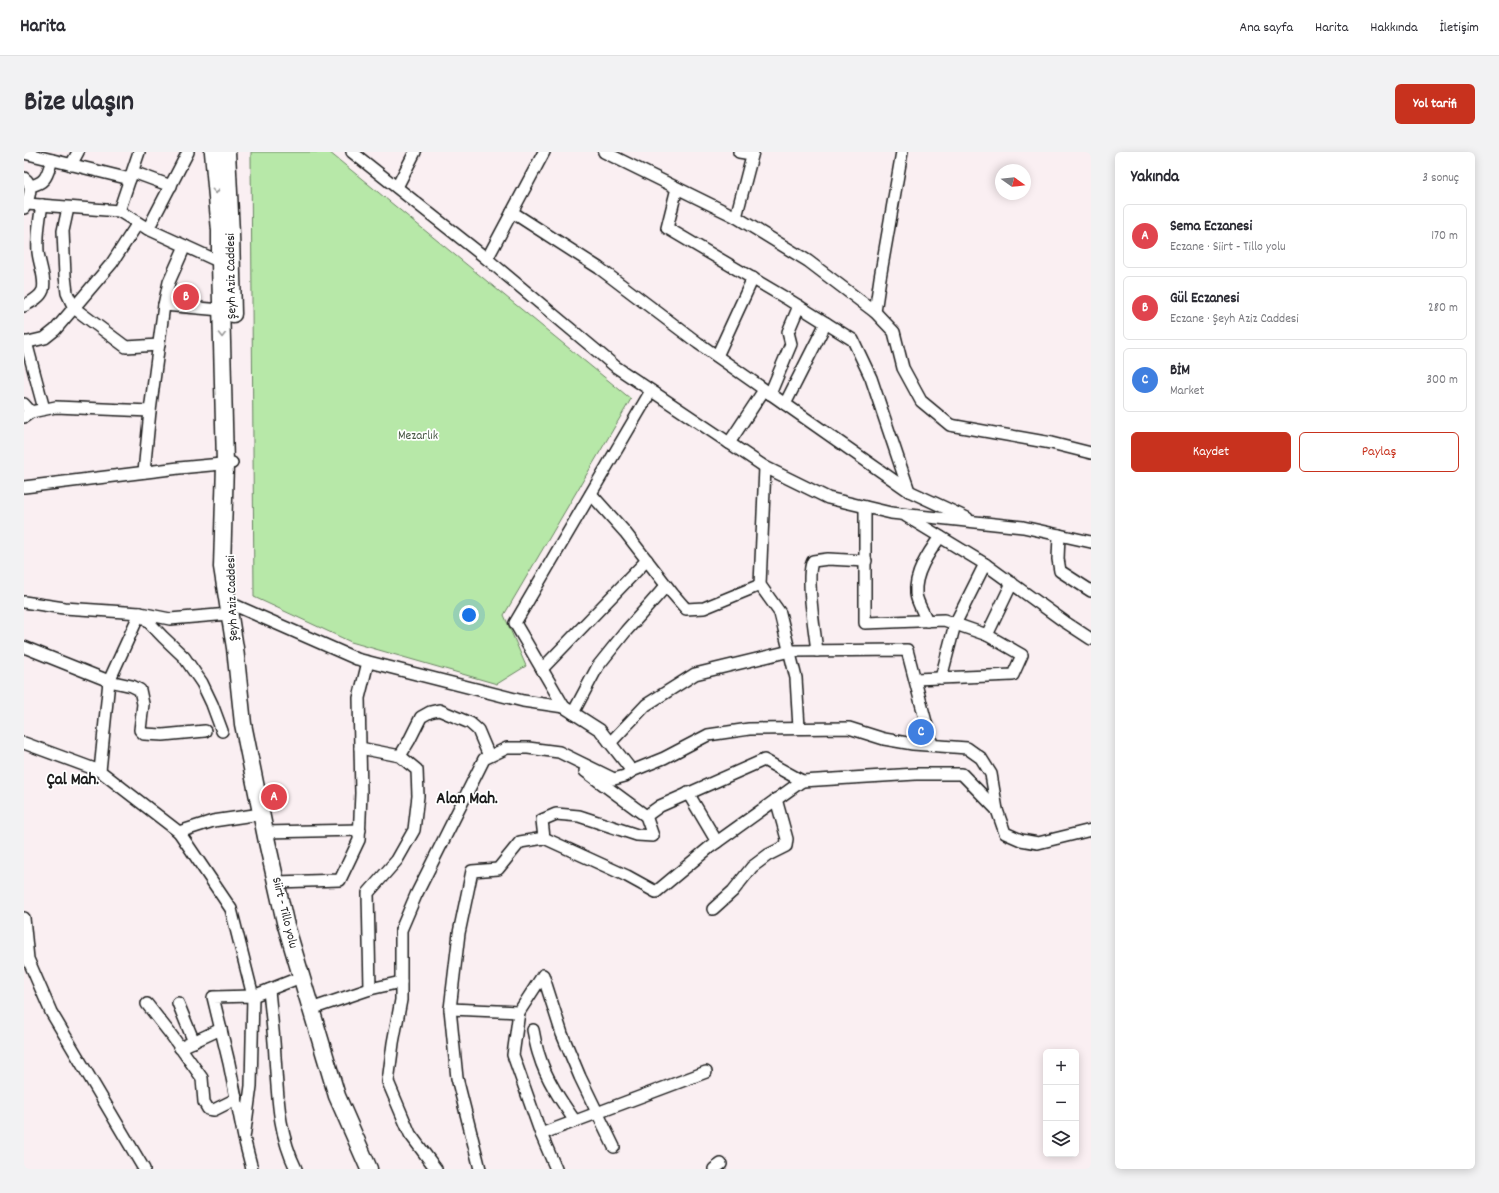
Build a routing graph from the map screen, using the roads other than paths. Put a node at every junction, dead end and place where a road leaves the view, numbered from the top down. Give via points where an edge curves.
1 (78, 152) edge
2 (139, 152) edge
3 (188, 152) edge
4 (213, 152) edge
5 (227, 152) edge
6 (352, 152) edge
7 (415, 152) edge
8 (544, 152) edge
9 (604, 152) edge
10 (739, 152) edge
11 (902, 152) edge
12 (24, 153) edge
13 (753, 153) edge
14 (52, 160) junction
15 (71, 164) junction
16 (132, 176) junction
17 (27, 182) edge
18 (171, 186) junction
19 (397, 187) junction
20 (677, 188) junction
21 (42, 205) junction
22 (25, 206) edge
23 (68, 208) junction
24 (119, 210) junction
25 (512, 212) junction
26 (736, 216) junction
27 (138, 223) junction
28 (148, 229) junction
29 (185, 246) junction
30 (487, 259) junction
31 (220, 262) junction
32 (752, 278) junction
33 (164, 305) junction
34 (24, 306) edge
35 (799, 306) junction
36 (74, 308) junction
37 (221, 310) junction
38 (875, 312) junction
39 (826, 323) junction
40 (25, 342) edge
41 (159, 346) junction
42 (717, 356) junction
43 (651, 391) junction
44 (767, 392) junction
45 (785, 404) junction
46 (44, 409) junction
47 (26, 411) edge
48 (150, 411) junction
49 (729, 443) junction
50 (1091, 453) edge
51 (229, 463) junction
52 (765, 468) junction
53 (144, 472) junction
54 (24, 487) edge
55 (909, 491) junction
56 (591, 494) junction
57 (865, 507) junction
58 (902, 514) junction
59 (975, 522) junction
60 (1059, 535) junction
61 (940, 536) junction
62 (1091, 542) edge
63 (647, 560) junction
64 (866, 560) junction
65 (985, 564) junction
66 (1012, 583) junction
67 (760, 585) junction
68 (666, 586) junction
69 (1091, 591) edge
70 (24, 602) edge
71 (231, 609) junction
72 (140, 613) junction
73 (927, 621) junction
74 (956, 624) junction
75 (987, 635) junction
76 (1091, 639) edge
77 (24, 647) edge
78 (235, 648) joint
79 (817, 650) junction
80 (790, 651) junction
81 (368, 662) junction
82 (542, 669) junction
83 (940, 678) junction
84 (915, 679) junction
85 (109, 680) junction
86 (569, 710) junction
87 (799, 728) junction
88 (205, 731) dead end
89 (222, 731) dead end
90 (24, 743) edge
91 (610, 743) junction
92 (932, 745) junction
93 (360, 748) junction
94 (559, 752) junction
95 (400, 756) junction
96 (489, 756) junction
97 (100, 771) junction
98 (632, 771) junction
99 (802, 781) junction
100 (688, 793) junction
101 (776, 799) junction
102 (997, 810) junction
103 (261, 814) junction
104 (646, 816) junction
105 (360, 830) junction
106 (1091, 830) edge
107 (179, 832) junction
108 (265, 832) junction
109 (544, 838) junction
110 (717, 842) junction
111 (276, 882) junction
112 (713, 909) dead end
113 (24, 918) edge
114 (301, 978) junction
115 (401, 982) junction
116 (370, 989) junction
117 (269, 990) junction
118 (253, 996) junction
119 (178, 1003) dead end
120 (147, 1004) dead end
121 (311, 1009) junction
122 (450, 1009) junction
123 (519, 1012) junction
124 (221, 1029) junction
125 (533, 1030) dead end
126 (194, 1042) junction
127 (180, 1048) junction
128 (706, 1072) dead end
129 (236, 1099) junction
130 (598, 1112) junction
131 (575, 1121) junction
132 (541, 1134) junction
133 (244, 1138) junction
134 (614, 1147) dead end
135 (144, 1169) edge
136 (252, 1169) edge
137 (296, 1169) edge
138 (369, 1169) edge
139 (436, 1169) edge
140 (480, 1169) edge
141 (556, 1169) edge

1 - 15 street
2 - 16 street
3 - 18 street
4 -> 31 main road, Şeyh Aziz Caddesi
5 - 51 main road, Şeyh Aziz Caddesi via 234,390
6 - 19 street
7 - 19 street
8 - 25 street
9 - 20 street
10 - 13 street
11 - 38 street
12 - 14 street
13 - 26 street
14 - 15 street
14 - 17 street via 46,178 39,185
15 - 16 street
16 - 18 street
16 - 24 street
17 - 22 street
18 - 28 street
19 - 30 street
20 - 26 street
20 - 32 street via 667,228
21 - 22 street
21 - 23 street
21 - 34 street via 37,232 43,290 38,297
23 - 24 street
23 - 36 street via 64,231 65,276 67,293
24 - 27 street
25 - 30 street
25 - 42 street via 600,268
26 - 38 street via 808,261
27 - 28 street
27 - 36 street via 112,263
28 - 29 street
29 - 31 street
29 - 33 street via 169,282
30 - 43 street via 616,367
31 - 37 main road, Şeyh Aziz Caddesi
32 - 35 street
32 - 42 street
33 - 37 street
33 - 41 street
35 - 39 street
35 - 44 street via 788,332 791,344
36 - 40 street via 45,338
36 - 41 street via 126,347
37 -> 51 main road, Şeyh Aziz Caddesi
38 - 50 street via 894,332 903,368 921,401 950,425 1051,442
39 - 45 street
39 - 55 street via 853,340 871,378
40 - 46 street
41 - 48 street
42 - 44 street
43 - 49 street
43 - 56 street
44 - 45 street
44 - 49 street
45 - 55 street
46 - 47 street
46 - 48 street via 56,406
48 - 53 street
49 - 52 street
51 - 53 street
51 - 71 main road, Şeyh Aziz Caddesi via 222,567
52 - 57 street via 828,498
52 - 67 street
53 - 54 street
55 - 59 street
56 - 63 street
56 - 82 street via 515,623
57 - 58 street
57 - 64 street
58 - 59 street
58 - 61 street
59 - 60 street via 1023,527
60 - 62 street
60 - 69 street via 1060,571
61 - 65 street
61 - 73 street via 921,568 916,594
63 - 68 street
63 - 82 street
64 - 73 street via 865,623
64 - 79 street via 828,559 813,561 810,565
65 - 66 street
65 - 74 street
66 - 75 street
66 - 76 street
67 - 68 street via 704,608 686,609
67 - 80 street via 780,613
68 - 86 street via 598,666
70 - 72 street via 64,608
71 - 72 street via 170,619
71 - 78 main road, Şeyh Aziz Caddesi
71 - 81 street
72 - 85 street
72 - 89 street via 184,657 202,682
73 - 74 street via 944,620
74 - 75 street
74 - 83 street
75 - 83 street via 1022,655 1014,675
77 - 85 street
78 - 103 main road, Siirt - Tillo yolu via 243,724
79 - 80 street
79 - 84 street via 907,650
80 - 87 street via 796,678
80 - 91 street via 695,674 646,705
81 - 86 street
81 - 93 street via 359,698
82 - 86 street
83 - 84 street
84 - 92 street
85 - 88 street via 140,690 143,704 140,730 144,734
85 - 97 street
86 - 91 street via 600,730
87 - 92 street via 849,728 884,739
87 - 98 street via 749,729 708,735
90 - 97 street
91 - 98 street
92 - 102 street via 967,748 982,758 991,774
93 - 95 street
93 - 105 street
94 - 96 street via 508,748
94 - 98 street via 614,779
94 - 104 street
95 - 96 street via 421,717 439,710 470,723 478,730
95 - 116 street via 417,770 418,796 414,830 398,860 368,893
96 - 115 street via 484,759 401,930
97 - 107 street
99 - 100 street via 764,760
99 - 101 street
99 - 102 street via 916,774 962,774
100 - 104 street via 660,806
100 - 110 street
101 - 110 street
101 - 112 street via 788,839 786,846 752,867 734,891
102 - 106 street via 1005,833 1021,840 1038,843
103 - 107 street via 213,821
103 - 108 main road, Siirt - Tillo yolu
104 - 109 street via 653,836 637,835 579,816 556,814 542,820
105 - 108 street
105 - 111 street via 359,840 340,880
107 - 118 street via 231,909
108 - 111 main road, Siirt - Tillo yolu
109 - 110 street via 656,892
109 - 122 street via 520,842 498,869 472,871 459,933
111 - 114 main road, Siirt - Tillo yolu
113 - 135 street via 28,959 51,1012
114 - 117 street
114 - 121 main road, Siirt - Tillo yolu
115 - 116 street
115 - 139 street via 401,1000 388,1082 410,1134
116 - 121 street
117 - 118 street
117 - 137 street via 277,1094 287,1152
118 - 124 street via 213,997
118 - 133 street via 251,1086
119 - 126 street
120 - 127 street
121 - 138 main road, Siirt - Tillo yolu via 337,1096
122 - 123 street
122 - 140 street via 457,1078
123 - 130 street via 543,975 562,1034
123 - 132 street via 513,1055
124 - 126 street
124 - 129 street
125 - 131 street via 539,1056 548,1078
126 - 127 street
127 - 129 street via 202,1078 204,1102 208,1109 214,1110
128 - 130 street
129 - 133 street
130 - 131 street
130 - 134 street
131 - 132 street
132 - 141 street
133 - 136 street

